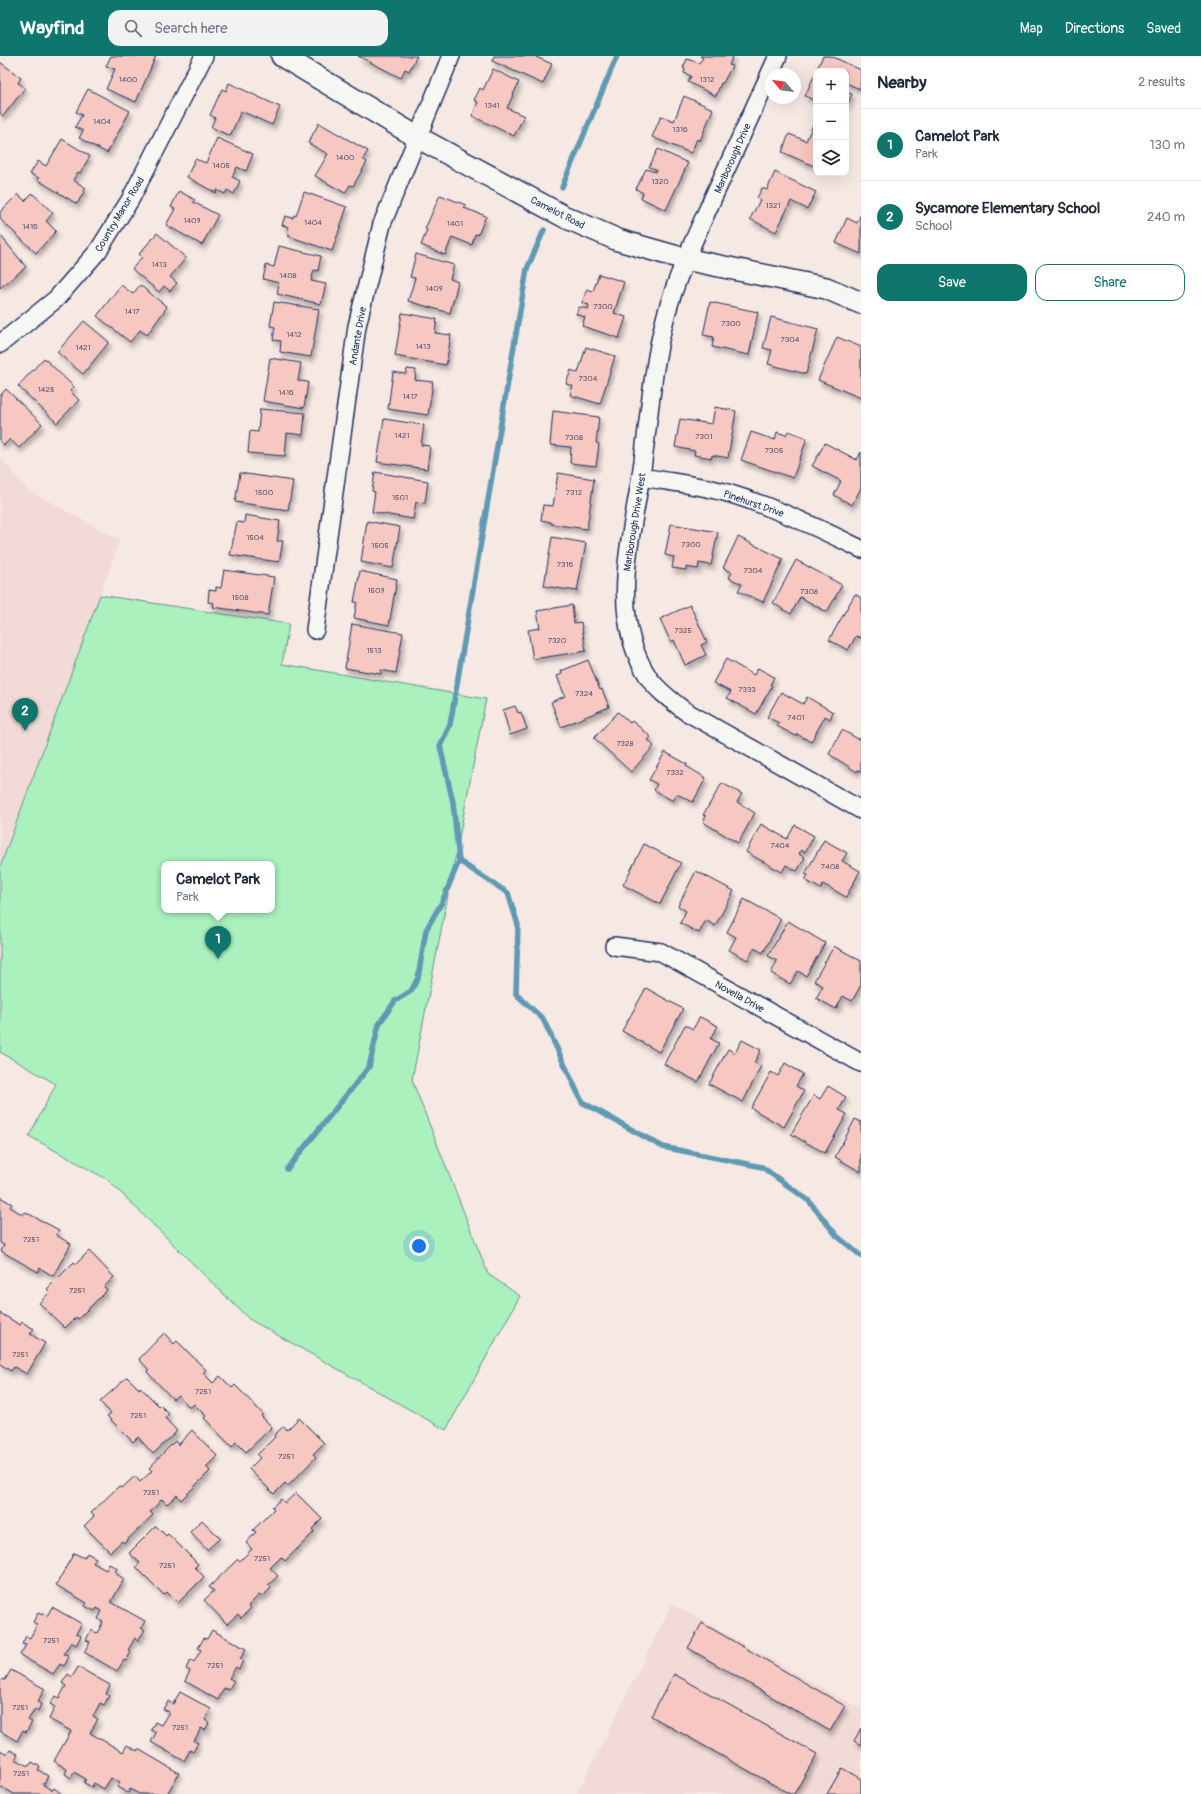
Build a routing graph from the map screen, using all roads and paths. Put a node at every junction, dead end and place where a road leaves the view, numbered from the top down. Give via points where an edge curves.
1 (204, 56) edge
2 (282, 56) edge
3 (451, 56) edge
4 (778, 56) edge
5 (417, 137) junction
6 (685, 259) junction
7 (861, 303) edge
8 (0, 344) edge
9 (641, 477) junction
10 (861, 549) edge
11 (314, 630) dead end
12 (861, 810) edge
13 (614, 946) dead end
14 (861, 1063) edge

1 - 8 street, Country Manor Road via 130,200 98,251 56,299
2 - 5 street, Camelot Road
3 - 5 street, Andante Drive
4 - 6 street, Marlborough Drive
5 - 6 street, Camelot Road via 565,217 618,240
5 - 11 street, Andante Drive via 382,224 357,326
6 - 7 street, Camelot Road via 826,288
6 - 9 street, Marlborough Drive West via 666,314 660,342
9 - 10 street, Pinehurst Drive via 731,494 800,519
9 - 12 street, Marlborough Drive West via 625,582 631,640 638,660 649,679 684,711
13 - 14 street, Novella Drive via 661,952

